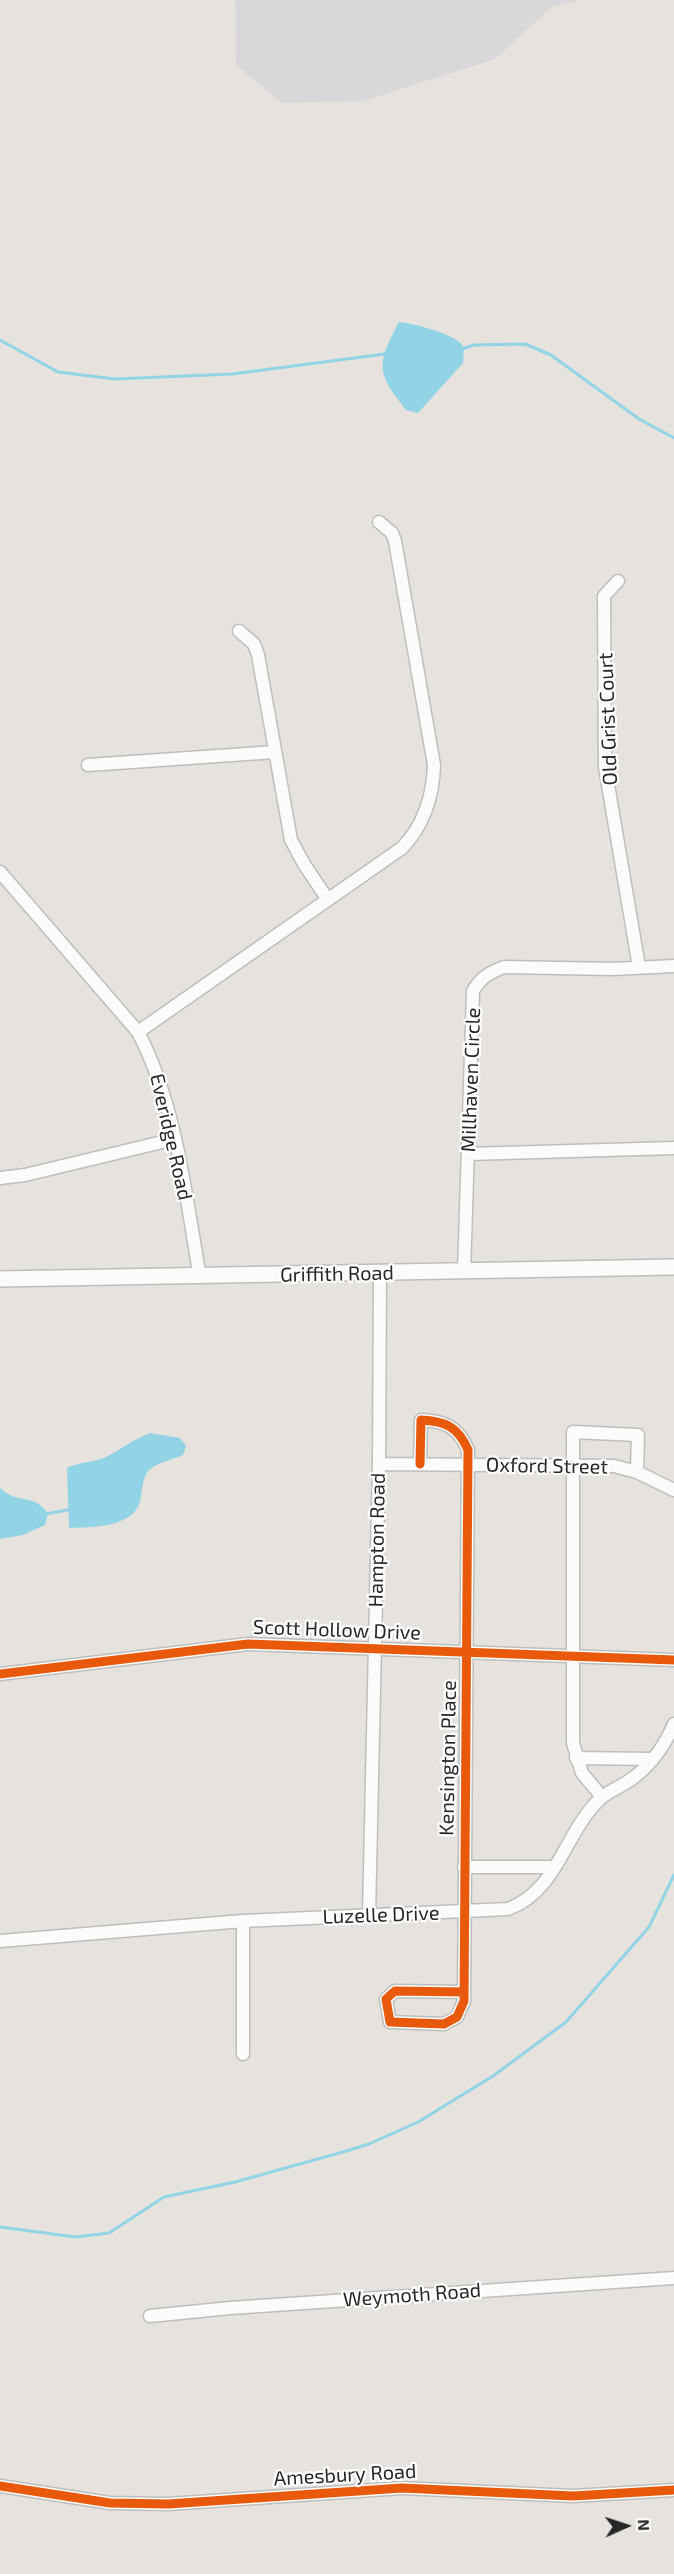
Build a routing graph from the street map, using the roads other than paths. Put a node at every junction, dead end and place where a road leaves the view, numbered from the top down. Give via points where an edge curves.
1 (379, 522) dead end
2 (618, 582) dead end
3 (239, 631) dead end
4 (275, 752) junction
5 (88, 765) dead end
6 (0, 872) edge
7 (328, 900) junction
8 (674, 966) edge
9 (639, 967) junction
10 (138, 1032) junction
11 (175, 1139) junction
12 (674, 1148) edge
13 (469, 1154) junction
14 (0, 1178) edge
15 (674, 1267) edge
16 (464, 1272) junction
17 (380, 1274) junction
18 (200, 1277) junction
19 (0, 1279) edge
20 (379, 1464) junction
21 (420, 1464) junction
22 (468, 1464) junction
23 (573, 1465) junction
24 (637, 1472) junction
25 (674, 1490) edge
26 (375, 1648) junction
27 (468, 1652) junction
28 (572, 1656) junction
29 (674, 1660) edge
30 (0, 1674) edge
31 (674, 1724) edge
32 (576, 1758) junction
33 (653, 1759) junction
34 (602, 1797) junction
35 (555, 1867) junction
36 (464, 1868) junction
37 (464, 1911) junction
38 (369, 1914) junction
39 (243, 1921) junction
40 (0, 1941) edge
41 (464, 1992) junction
42 (243, 2054) dead end
43 (674, 2278) edge
44 (150, 2316) dead end
45 (0, 2486) edge
46 (674, 2490) edge

1 - 7 street via 395,541 434,765 433,784 424,815 410,839
2 - 9 street, Old Grist Court via 604,596 605,767
3 - 4 street via 254,644 258,655
4 - 5 street
4 - 7 street via 295,849
6 - 10 street, Everidge Road
7 - 10 street
8 - 9 street, Millhaven Circle
9 - 13 street, Millhaven Circle via 504,967 479,981 473,991
10 - 11 street, Everidge Road via 167,1102
11 - 14 street via 25,1176
11 - 18 street, Everidge Road
12 - 13 street
13 - 16 street, Millhaven Circle
15 - 16 street, Griffith Road
16 - 17 street, Griffith Road
17 - 18 street, Griffith Road
17 - 20 street, Hampton Road
18 - 19 street, Griffith Road
20 - 21 street, Oxford Street
20 - 26 street, Hampton Road
21 - 22 street, Oxford Street
21 - 22 street, Kensington Place via 421,1420 442,1421 452,1428 468,1450
22 - 23 street, Oxford Street
22 - 27 street, Kensington Place
23 - 24 street, Oxford Street
23 - 24 street via 573,1432 638,1435
23 - 28 street
24 - 25 street, Oxford Street
26 - 27 street, Scott Hollow Drive
26 - 30 street, Scott Hollow Drive via 248,1644
26 - 38 street, Hampton Road
27 - 28 street, Scott Hollow Drive
27 - 36 street, Kensington Place
28 - 29 street, Scott Hollow Drive
28 - 32 street
31 - 33 street, Luzelle Drive
32 - 33 street
32 - 34 street via 582,1773
33 - 34 street, Luzelle Drive via 633,1779
34 - 35 street, Luzelle Drive via 580,1824
35 - 36 street
35 - 37 street, Luzelle Drive via 543,1886 519,1905 494,1911
36 - 37 street, Kensington Place
37 - 38 street, Luzelle Drive
37 - 41 street, Kensington Place
38 - 39 street, Luzelle Drive
39 - 40 street, Luzelle Drive
39 - 42 street
41 - 41 street, Kensington Place via 395,1991 386,1999 390,2022 451,2022 462,2011
43 - 44 street, Weymoth Road
45 - 46 street, Amesbury Road via 110,2504 168,2504 402,2488 573,2496

